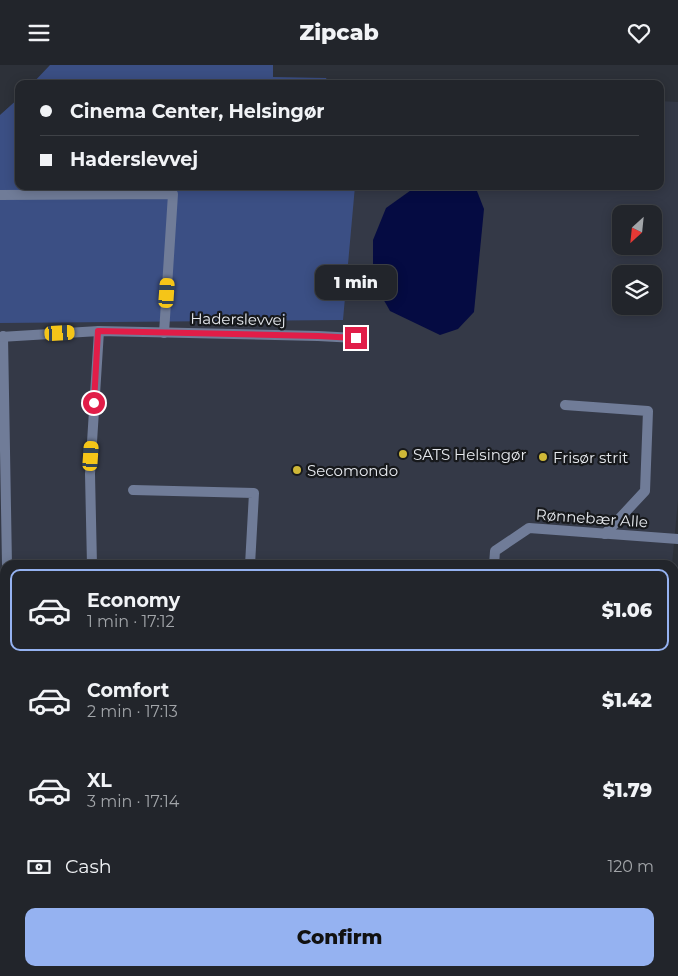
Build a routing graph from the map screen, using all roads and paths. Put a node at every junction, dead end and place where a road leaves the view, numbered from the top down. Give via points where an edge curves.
1 (0, 195) edge
2 (98, 331) junction
3 (164, 333) junction
4 (1, 337) edge
5 (356, 338) dead end
6 (2, 391) edge
7 (565, 405) dead end
8 (2, 451) edge
9 (133, 490) dead end
10 (605, 534) junction
11 (678, 539) edge
12 (7, 560) edge
13 (92, 560) edge
14 (250, 560) edge
15 (494, 560) edge

1 - 3 street via 173,194
2 - 3 street, Haderslevvej
2 - 4 street, Haderslevvej
2 - 13 street via 90,474
3 - 5 street, Haderslevvej
4 - 6 street
6 - 8 street
7 - 10 street via 648,411 645,491
8 - 12 street
9 - 14 street via 254,493
10 - 11 street, Rønnebær Alle
10 - 15 street, Rønnebær Alle via 529,528 495,551

